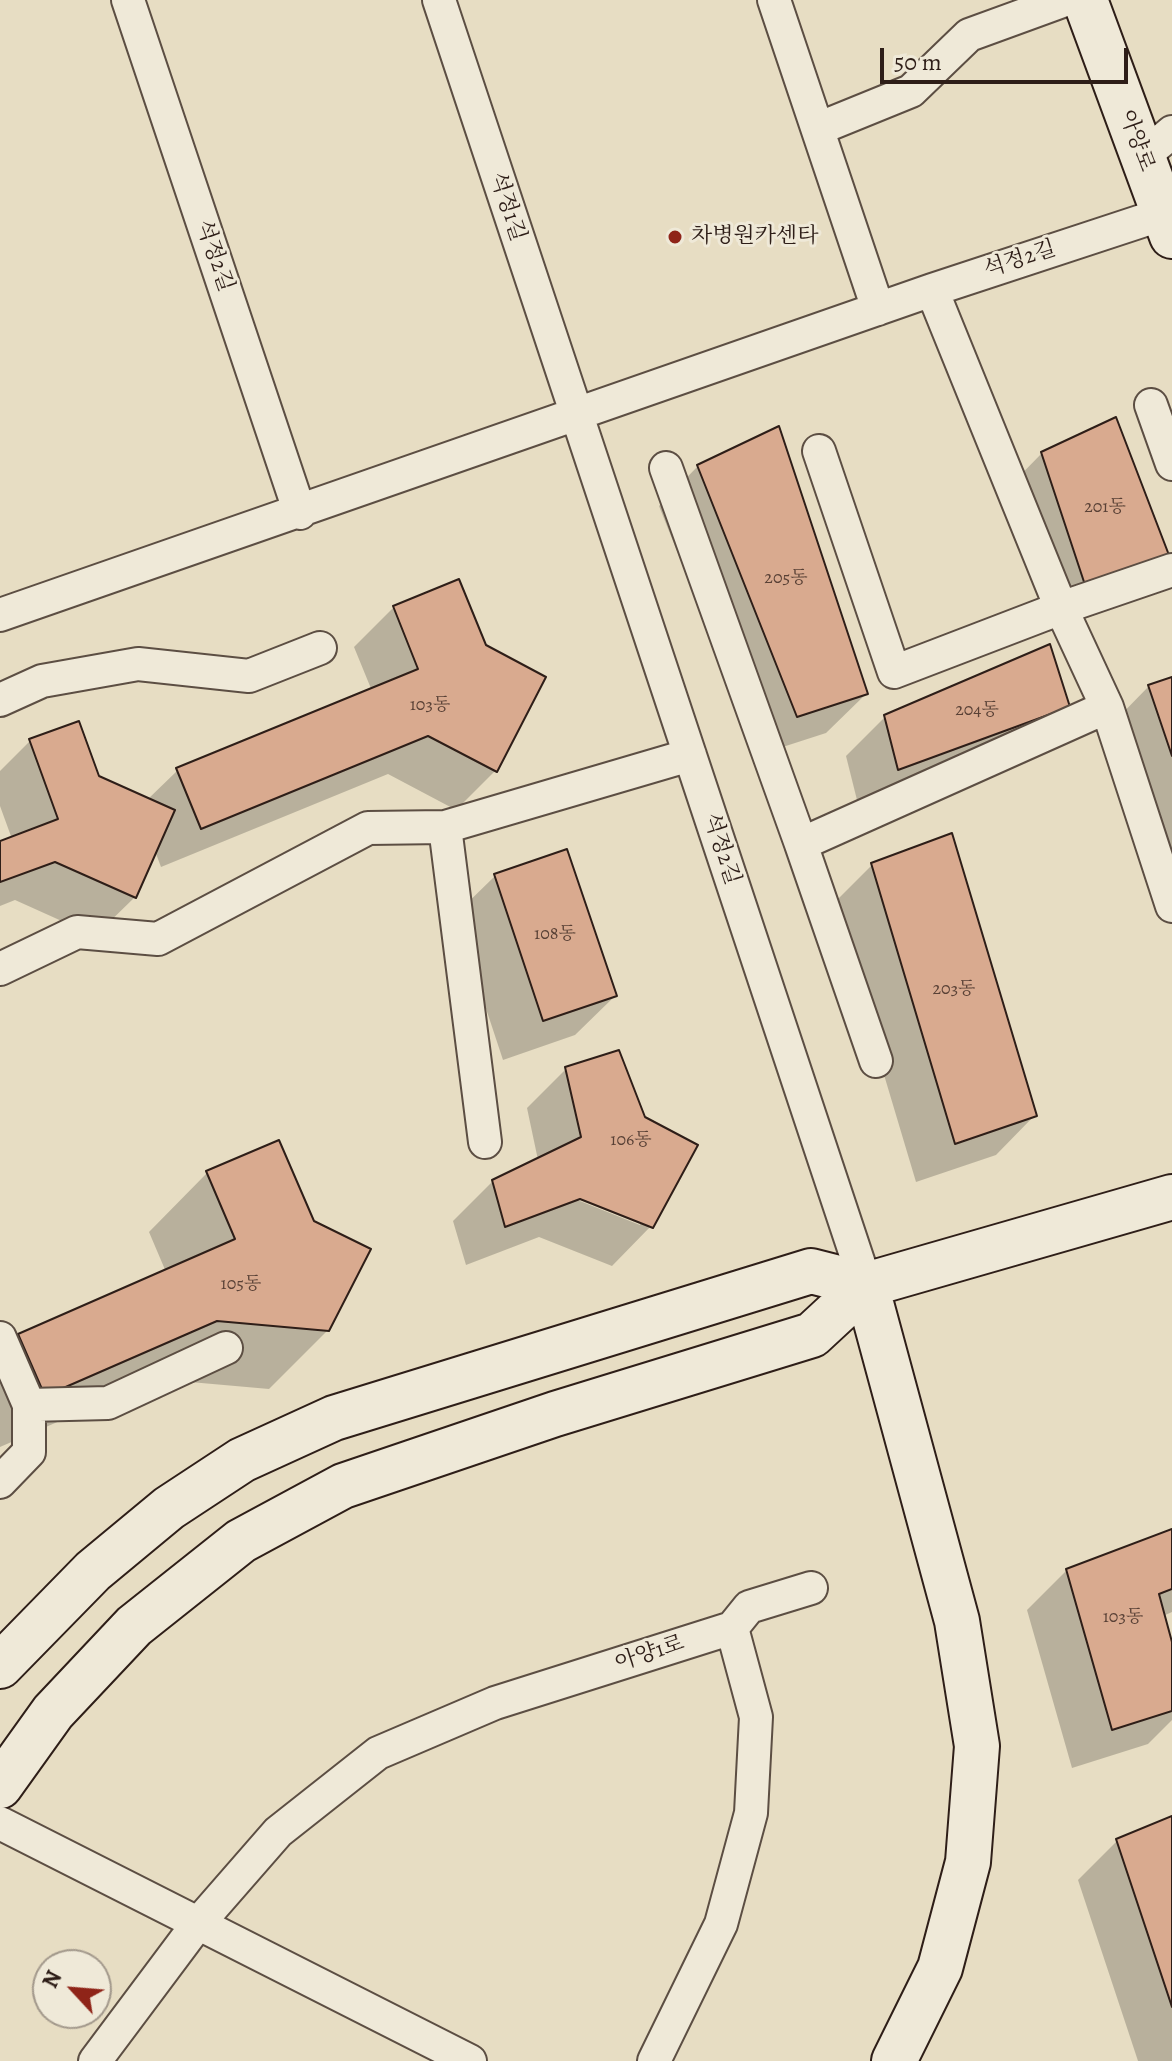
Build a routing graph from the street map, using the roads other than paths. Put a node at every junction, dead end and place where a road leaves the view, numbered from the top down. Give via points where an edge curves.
1 (128, 0) edge
2 (439, 0) edge
3 (774, 0) edge
4 (1065, 0) edge
5 (1085, 0) edge
6 (820, 128) junction
7 (1157, 145) edge
8 (1168, 225) edge
9 (932, 290) junction
10 (878, 309) junction
11 (1151, 405) dead end
12 (575, 414) junction
13 (819, 451) dead end
14 (1172, 464) edge
15 (666, 468) dead end
16 (300, 513) junction
17 (1172, 570) edge
18 (1061, 608) junction
19 (0, 615) edge
20 (320, 648) dead end
21 (0, 700) edge
22 (1107, 707) junction
23 (690, 755) junction
24 (445, 827) junction
25 (801, 844) junction
26 (1172, 906) edge
27 (0, 969) edge
28 (876, 1061) dead end
29 (485, 1142) dead end
30 (1172, 1197) edge
31 (866, 1285) junction
32 (0, 1338) edge
33 (226, 1348) dead end
34 (29, 1405) junction
35 (0, 1482) edge
36 (811, 1588) dead end
37 (732, 1628) junction
38 (0, 1666) edge
39 (0, 1786) edge
40 (0, 1823) edge
41 (196, 1926) junction
42 (95, 2061) edge
43 (470, 2061) edge
44 (654, 2061) edge
45 (894, 2061) edge

1 - 16 street, 석정2길
2 - 12 street, 석정1길
3 - 6 street
4 - 6 street via 969,35 911,91
5 - 7 street, 아양로
6 - 10 street
7 - 8 street, 아양로
8 - 9 street, 석정2길
9 - 10 street, 석정2길
9 - 18 street
10 - 12 street, 석정2길
11 - 14 street
12 - 16 street, 석정2길
12 - 23 street, 석정2길
13 - 18 street via 894,672
15 - 25 street
16 - 19 street, 석정2길
17 - 18 street
18 - 22 street
20 - 21 street via 249,676 138,664 42,681
22 - 25 street
22 - 26 street
23 - 24 street
23 - 31 street, 석정2길
24 - 27 street via 368,828 158,939 77,932
24 - 29 street
25 - 28 street
30 - 31 street
31 - 38 street via 811,1271 334,1418 242,1460 169,1508 93,1571
31 - 39 street via 812,1335 343,1486 241,1541 134,1626 53,1712
31 - 45 street via 957,1621 977,1746 968,1862 940,1968
32 - 34 street
33 - 34 street via 108,1403
34 - 35 street via 29,1452
36 - 37 street via 749,1607
37 - 41 street, 아양1로 via 495,1703 378,1753 278,1832
37 - 44 street via 756,1717 751,1813 721,1924
40 - 41 street
41 - 42 street, 아양1로
41 - 43 street

